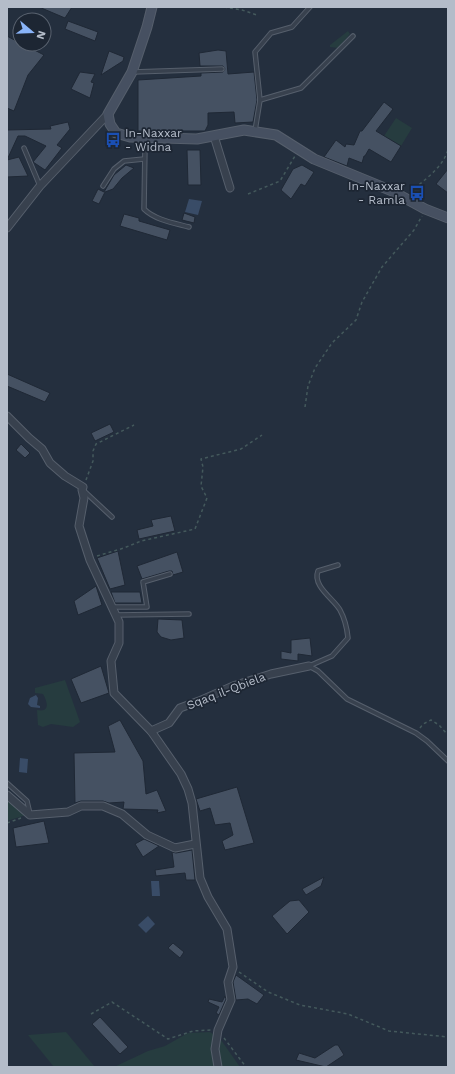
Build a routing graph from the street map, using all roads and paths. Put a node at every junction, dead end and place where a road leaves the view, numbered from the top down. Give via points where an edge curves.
1 (152, 7) edge
2 (224, 7) edge
3 (310, 7) edge
4 (257, 15) dead end
5 (353, 36) dead end
6 (222, 69) dead end
7 (132, 72) junction
8 (260, 100) junction
9 (108, 114) junction
10 (255, 132) junction
11 (214, 136) junction
12 (147, 138) junction
13 (24, 148) dead end
14 (448, 149) edge
15 (299, 150) junction
16 (144, 159) junction
17 (40, 186) junction
18 (103, 186) dead end
19 (230, 188) dead end
20 (248, 194) dead end
21 (404, 197) junction
22 (425, 209) junction
23 (448, 218) edge
24 (189, 227) dead end
25 (7, 228) edge
26 (305, 407) dead end
27 (7, 416) edge
28 (134, 425) dead end
29 (262, 434) dead end
30 (82, 489) junction
31 (112, 517) dead end
32 (90, 560) junction
33 (338, 565) dead end
34 (170, 574) dead end
35 (112, 607) junction
36 (189, 614) dead end
37 (116, 616) junction
38 (309, 666) junction
39 (152, 731) junction
40 (416, 733) junction
41 (448, 735) edge
42 (448, 761) edge
43 (7, 783) edge
44 (7, 795) edge
45 (30, 815) junction
46 (7, 823) edge
47 (195, 844) junction
48 (233, 967) junction
49 (91, 1014) dead end
50 (218, 1030) junction
51 (448, 1037) edge
52 (218, 1067) edge
53 (246, 1067) edge

1 - 7 main road
2 - 4 path
3 - 8 lane via 292,27 271,33 255,52
5 - 8 lane via 301,88
6 - 7 lane
7 - 9 main road
8 - 10 lane
9 - 12 main road via 110,124 116,133
9 - 17 street
10 - 11 main road via 244,130
10 - 15 main road via 276,135
11 - 12 main road via 197,139
11 - 19 street
12 - 16 lane
13 - 17 lane
14 - 21 path via 434,173
15 - 20 path via 280,181
15 - 21 main road via 314,159
16 - 18 lane via 124,161
16 - 24 lane via 144,209 149,214 171,223
17 - 25 street
21 - 22 main road
22 - 23 main road
22 - 26 path via 414,230 382,267 362,302 356,320 332,343 315,368 308,386
27 - 30 street via 42,449 50,463
28 - 30 path via 96,444 93,462
29 - 32 path via 241,449 201,459 201,486 207,498 195,529 140,541
30 - 31 lane
30 - 32 street via 84,498 79,526
32 - 35 street
33 - 38 lane, Sqaq il-Qbiela via 318,571 317,578 326,595 339,609 346,624 348,638 332,656
34 - 35 lane via 143,582 147,606
35 - 37 street
36 - 37 lane
37 - 39 street via 119,622 119,643 111,661 114,694
38 - 39 street, Sqaq il-Qbiela via 241,683 180,708 169,723
38 - 40 lane via 318,671 347,699
39 - 47 street via 182,774 188,788 192,803
40 - 41 path via 423,724 431,720
40 - 42 lane
43 - 45 lane via 27,801
44 - 45 street
45 - 46 path
45 - 47 street via 68,812 81,806 103,806 122,814 147,835 175,848
47 - 48 street via 200,878 227,929
48 - 50 street via 228,982 231,1000
48 - 51 path via 268,992 300,1005 348,1014 388,1031
49 - 50 path via 112,1002 168,1039 193,1031
50 - 52 street via 215,1049
50 - 53 path

